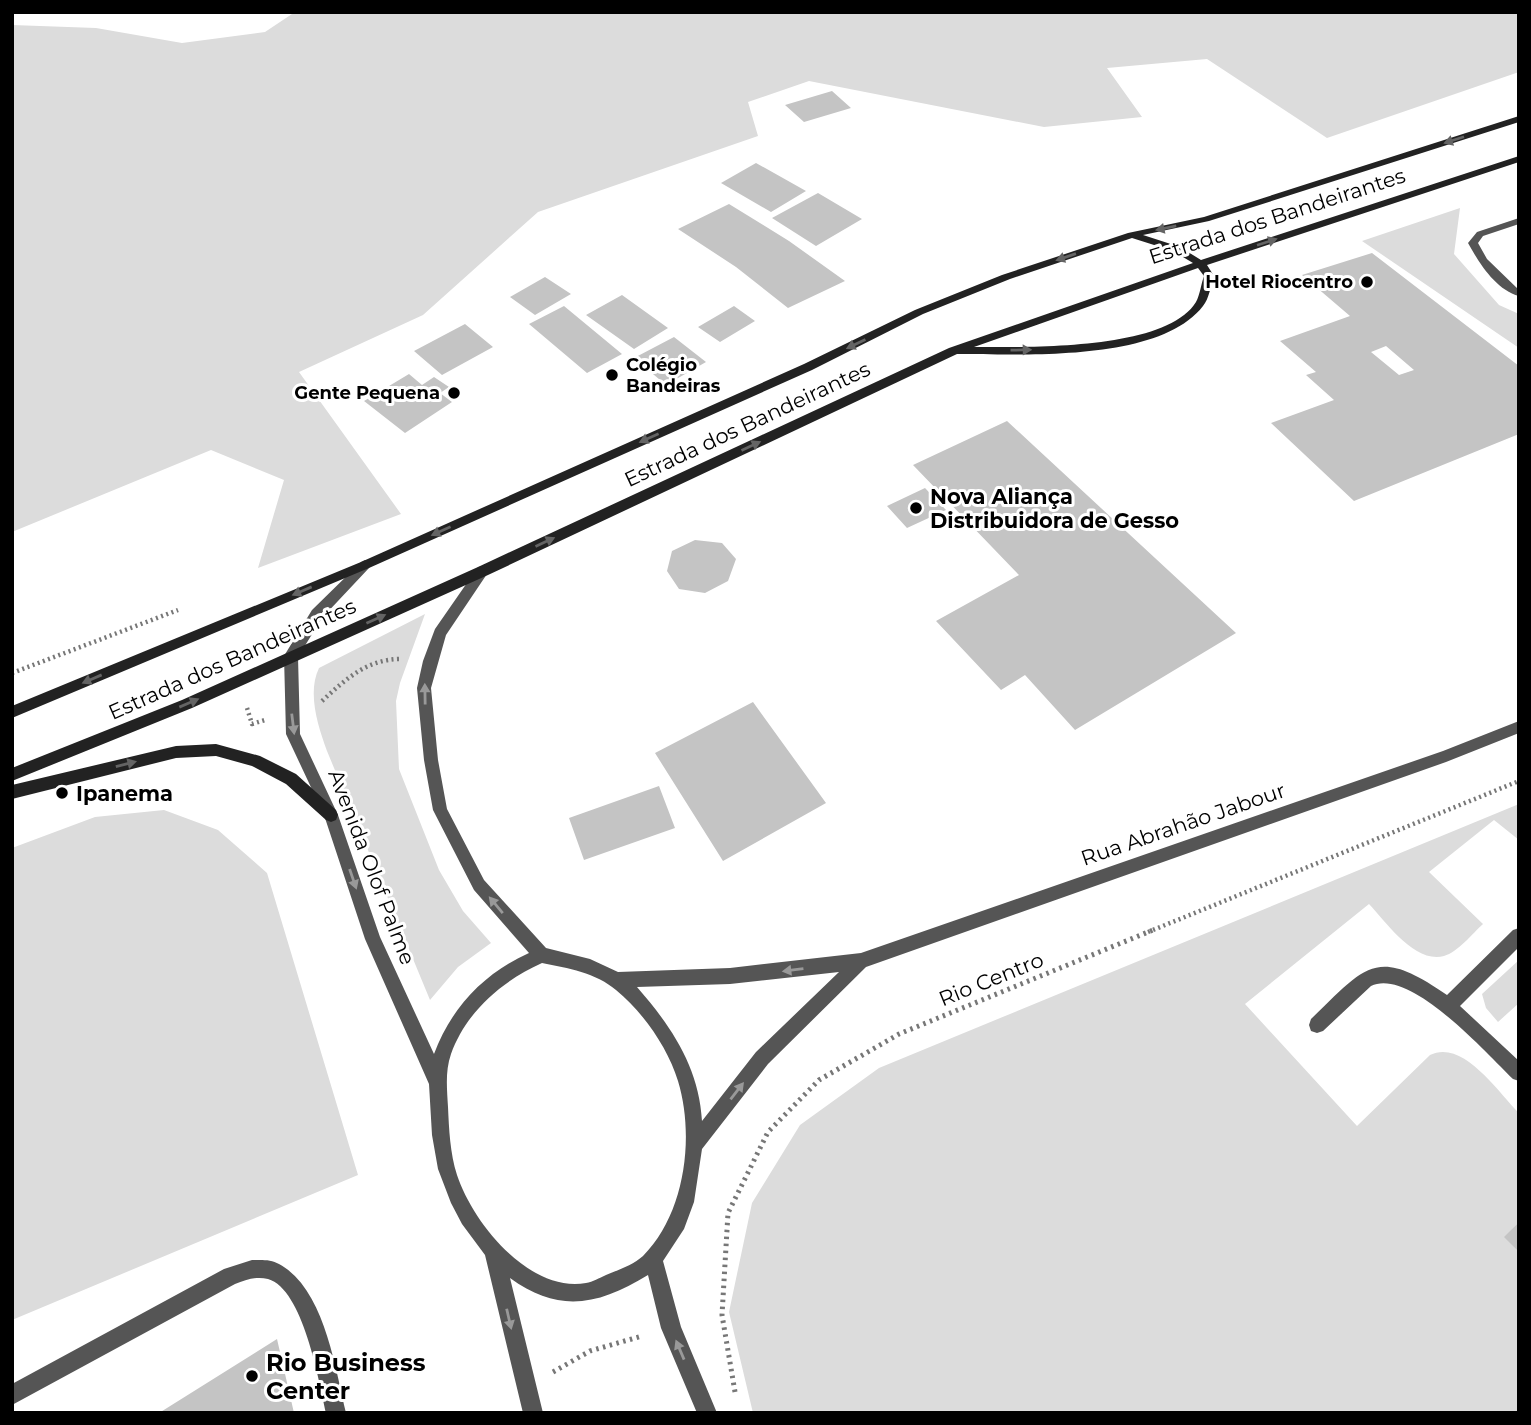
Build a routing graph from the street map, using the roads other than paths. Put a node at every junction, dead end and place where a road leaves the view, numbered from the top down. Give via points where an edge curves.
1 (1519, 119) edge
2 (1519, 159) edge
3 (1519, 221) edge
4 (1130, 235) junction
5 (1202, 263) junction
6 (1519, 293) edge
7 (953, 351) junction
8 (365, 565) junction
9 (483, 571) junction
10 (291, 656) junction
11 (12, 712) edge
12 (1519, 727) edge
13 (12, 775) edge
14 (12, 793) edge
15 (331, 815) junction
16 (1519, 936) edge
17 (542, 956) junction
18 (861, 961) junction
19 (617, 980) junction
20 (1448, 1006) junction
21 (1317, 1025) dead end
22 (1519, 1073) edge
23 (437, 1081) junction
24 (694, 1145) junction
25 (494, 1252) junction
26 (653, 1258) junction
27 (12, 1395) edge
28 (336, 1413) edge
29 (533, 1413) edge
30 (707, 1413) edge

1 -> 4 main road, Estrada dos Bandeirantes via 1206,219
5 -> 2 main road, Estrada dos Bandeirantes
3 - 6 street via 1480,234 1474,243 1483,261
4 - 5 main road via 1169,246
4 -> 8 main road, Estrada dos Bandeirantes via 919,313
5 - 7 main road, Estrada dos Bandeirantes
7 -> 5 main road via 1064,349 1166,332 1204,300 1209,276
9 -> 7 main road, Estrada dos Bandeirantes
8 - 10 street via 317,614
8 -> 11 main road, Estrada dos Bandeirantes
10 -> 9 main road, Estrada dos Bandeirantes
17 -> 9 street via 480,886 440,810 431,760 424,688 430,661 440,633
13 -> 10 main road, Estrada dos Bandeirantes
10 -> 15 street, Avenida Olof Palme via 293,734
12 - 18 street, Rua Abrahão Jabour
14 -> 15 main road via 176,752 216,750 256,761 291,779
15 -> 23 street, Avenida Olof Palme via 373,939
16 - 20 street
17 - 19 street via 574,961
17 - 23 street via 509,971 477,997 442,1053
18 -> 19 street, Rua Abrahão Jabour via 730,976
24 -> 18 street, Rua Abrahão Jabour via 772,1048
19 - 24 street via 654,1018 679,1062 690,1092
20 - 21 street via 1400,974 1378,972 1364,979
20 - 22 street
23 - 25 street via 448,1176 472,1227
24 - 26 street via 686,1195 673,1228
25 - 26 street via 517,1273 566,1293 585,1293 633,1274
25 -> 29 street
30 -> 26 street via 671,1328
27 - 28 street via 254,1268 277,1273 295,1287 309,1311

